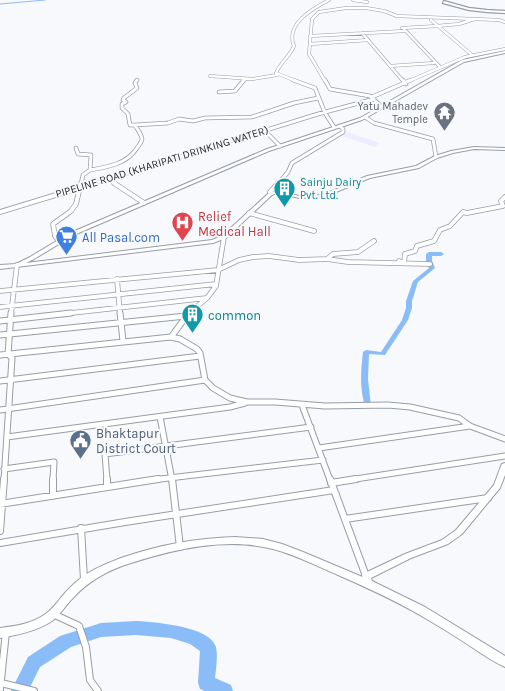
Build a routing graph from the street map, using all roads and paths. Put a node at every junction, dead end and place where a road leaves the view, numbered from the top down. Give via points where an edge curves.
1 (329, 0) edge
2 (353, 0) edge
3 (367, 2) dead end
4 (444, 2) dead end
5 (505, 12) edge
6 (475, 19) junction
7 (430, 20) dead end
8 (505, 22) edge
9 (437, 26) junction
10 (405, 31) junction
11 (362, 33) junction
12 (310, 36) junction
13 (368, 40) junction
14 (310, 44) junction
15 (505, 50) edge
16 (472, 55) junction
17 (434, 63) junction
18 (390, 66) junction
19 (440, 67) junction
20 (277, 75) junction
21 (210, 76) dead end
22 (245, 79) junction
23 (137, 80) dead end
24 (406, 84) junction
25 (219, 92) dead end
26 (318, 98) junction
27 (373, 98) junction
28 (382, 106) junction
29 (325, 113) junction
30 (365, 117) junction
31 (135, 125) junction
32 (340, 126) junction
33 (334, 127) junction
34 (265, 131) junction
35 (280, 146) junction
36 (76, 148) dead end
37 (505, 148) edge
38 (436, 157) junction
39 (90, 170) junction
40 (109, 179) junction
41 (81, 187) junction
42 (272, 194) junction
43 (505, 197) edge
44 (144, 203) junction
45 (0, 212) edge
46 (249, 213) junction
47 (314, 231) dead end
48 (224, 237) junction
49 (59, 241) junction
50 (374, 241) dead end
51 (327, 259) junction
52 (399, 261) dead end
53 (404, 263) junction
54 (430, 264) dead end
55 (17, 265) junction
56 (0, 267) edge
57 (218, 270) junction
58 (117, 279) junction
59 (216, 284) junction
60 (13, 290) junction
61 (0, 291) edge
62 (119, 294) junction
63 (207, 298) junction
64 (12, 306) junction
65 (0, 307) edge
66 (120, 307) junction
67 (186, 316) junction
68 (10, 320) junction
69 (0, 321) edge
70 (120, 323) junction
71 (9, 334) junction
72 (0, 335) edge
73 (171, 337) junction
74 (123, 341) junction
75 (8, 354) junction
76 (0, 355) edge
77 (200, 356) junction
78 (10, 380) junction
79 (205, 380) junction
80 (0, 381) edge
81 (247, 402) junction
82 (302, 404) junction
83 (8, 409) junction
84 (0, 410) edge
85 (160, 417) junction
86 (470, 426) junction
87 (311, 427) junction
88 (6, 437) junction
89 (505, 439) edge
90 (167, 447) junction
91 (319, 448) junction
92 (505, 456) edge
93 (323, 460) junction
94 (505, 466) edge
95 (4, 469) junction
96 (172, 478) junction
97 (331, 483) junction
98 (107, 487) junction
99 (334, 490) junction
100 (52, 496) junction
101 (488, 498) junction
102 (1, 504) edge
103 (177, 515) junction
104 (345, 519) junction
105 (81, 528) junction
106 (0, 531) edge
107 (0, 544) edge
108 (180, 547) junction
109 (84, 580) junction
110 (368, 580) junction
111 (53, 614) junction
112 (3, 633) edge
113 (505, 662) edge
114 (1, 686) edge
115 (31, 690) edge
116 (98, 691) edge

1 - 20 street via 298,21 290,36 293,50 279,64
2 - 3 street
4 - 5 street via 468,9
6 - 8 street
6 - 9 street via 460,24
6 - 12 street via 397,16 366,8 330,10 314,16
7 - 9 street
9 - 10 street via 402,28
9 - 16 street
10 - 11 street
10 - 17 street
11 - 12 street
11 - 13 street
12 - 14 street
13 - 14 street
13 - 18 street
14 - 27 street via 309,54 330,89
15 - 16 street, PIPELINE ROAD (KHARIPATI DRINKING WATER)
15 - 28 main road via 452,66
16 - 19 street, PIPELINE ROAD (KHARIPATI DRINKING WATER)
17 - 18 street
17 - 19 street
18 - 24 street
19 - 24 street, PIPELINE ROAD (KHARIPATI DRINKING WATER)
20 - 22 street
20 - 26 street via 309,84 315,88
21 - 22 street
22 - 25 street via 235,91
23 - 31 street via 137,88 124,98 126,102 122,104 122,108 128,114 130,125
24 - 27 street, PIPELINE ROAD (KHARIPATI DRINKING WATER)
26 - 29 street
26 - 31 street via 252,117 179,119 168,123
27 - 28 street
27 - 29 street, PIPELINE ROAD (KHARIPATI DRINKING WATER)
28 - 30 main road
29 - 33 street
29 - 34 street, PIPELINE ROAD (KHARIPATI DRINKING WATER)
30 - 32 main road
30 - 38 street via 374,123 433,139
31 - 39 street via 142,141 134,155 110,167
32 - 33 main road
32 - 42 street via 343,132 292,163 288,172 270,192
33 - 35 main road
34 - 35 street
34 - 40 street, PIPELINE ROAD (KHARIPATI DRINKING WATER)
35 - 44 main road
36 - 39 street via 78,154 91,155
37 - 38 main road via 471,148
38 - 42 main road via 417,167 369,177 324,196
39 - 41 street via 83,175
40 - 41 street, PIPELINE ROAD (KHARIPATI DRINKING WATER)
40 - 44 street
41 - 45 street, PIPELINE ROAD (KHARIPATI DRINKING WATER)
41 - 49 street via 73,209 53,224 55,236
42 - 46 main road
43 - 53 street via 500,201 502,206 463,212 450,226 440,230 434,241 417,246 415,251 405,254
44 - 49 main road
46 - 47 street
46 - 48 main road
48 - 55 main road via 200,243
48 - 57 street
49 - 55 main road
50 - 51 street via 358,252 333,254
51 - 53 street
51 - 57 street via 253,257 239,260
52 - 53 street
53 - 54 street
55 - 56 main road
55 - 60 street
57 - 58 street
57 - 59 street
58 - 60 street
58 - 62 street
59 - 62 street
59 - 63 street
60 - 61 street
60 - 64 street
62 - 64 street
62 - 66 street
63 - 66 street
63 - 67 street
64 - 65 street
64 - 68 street
66 - 68 street
66 - 70 street
67 - 70 street
67 - 73 street
68 - 69 street
68 - 71 street
70 - 71 street
70 - 74 street
71 - 72 street
71 - 75 street
73 - 74 street
73 - 77 street via 197,349
74 - 75 street
75 - 76 street
75 - 78 street via 12,358
77 - 78 street
77 - 79 street
78 - 80 street
78 - 83 street
79 - 81 street via 230,398
79 - 83 street
81 - 82 street
81 - 85 street via 230,408
82 - 86 street via 410,407 450,415
82 - 87 street
83 - 84 street
83 - 88 street
85 - 88 street
85 - 90 street
86 - 89 street
86 - 91 street
87 - 90 street
87 - 91 street
88 - 95 street
90 - 96 street
90 - 98 street via 105,454
91 - 93 street
92 - 97 street
93 - 96 street
93 - 97 street
94 - 101 main road via 497,486
95 - 100 street via 54,462
95 - 102 street
96 - 98 street
96 - 103 street
97 - 99 street
98 - 100 street
99 - 103 street
99 - 104 street
100 - 102 street
101 - 104 street
101 - 110 main road via 460,532 445,542 408,556
102 - 106 street
103 - 105 street
103 - 108 street
104 - 110 street
105 - 107 street
105 - 109 street
108 - 109 main road via 110,566
108 - 110 main road via 231,541 267,544
109 - 111 main road
110 - 113 main road
111 - 112 main road via 38,624
111 - 116 street via 79,626 86,647 90,680
112 - 114 street
114 - 115 street via 9,684

